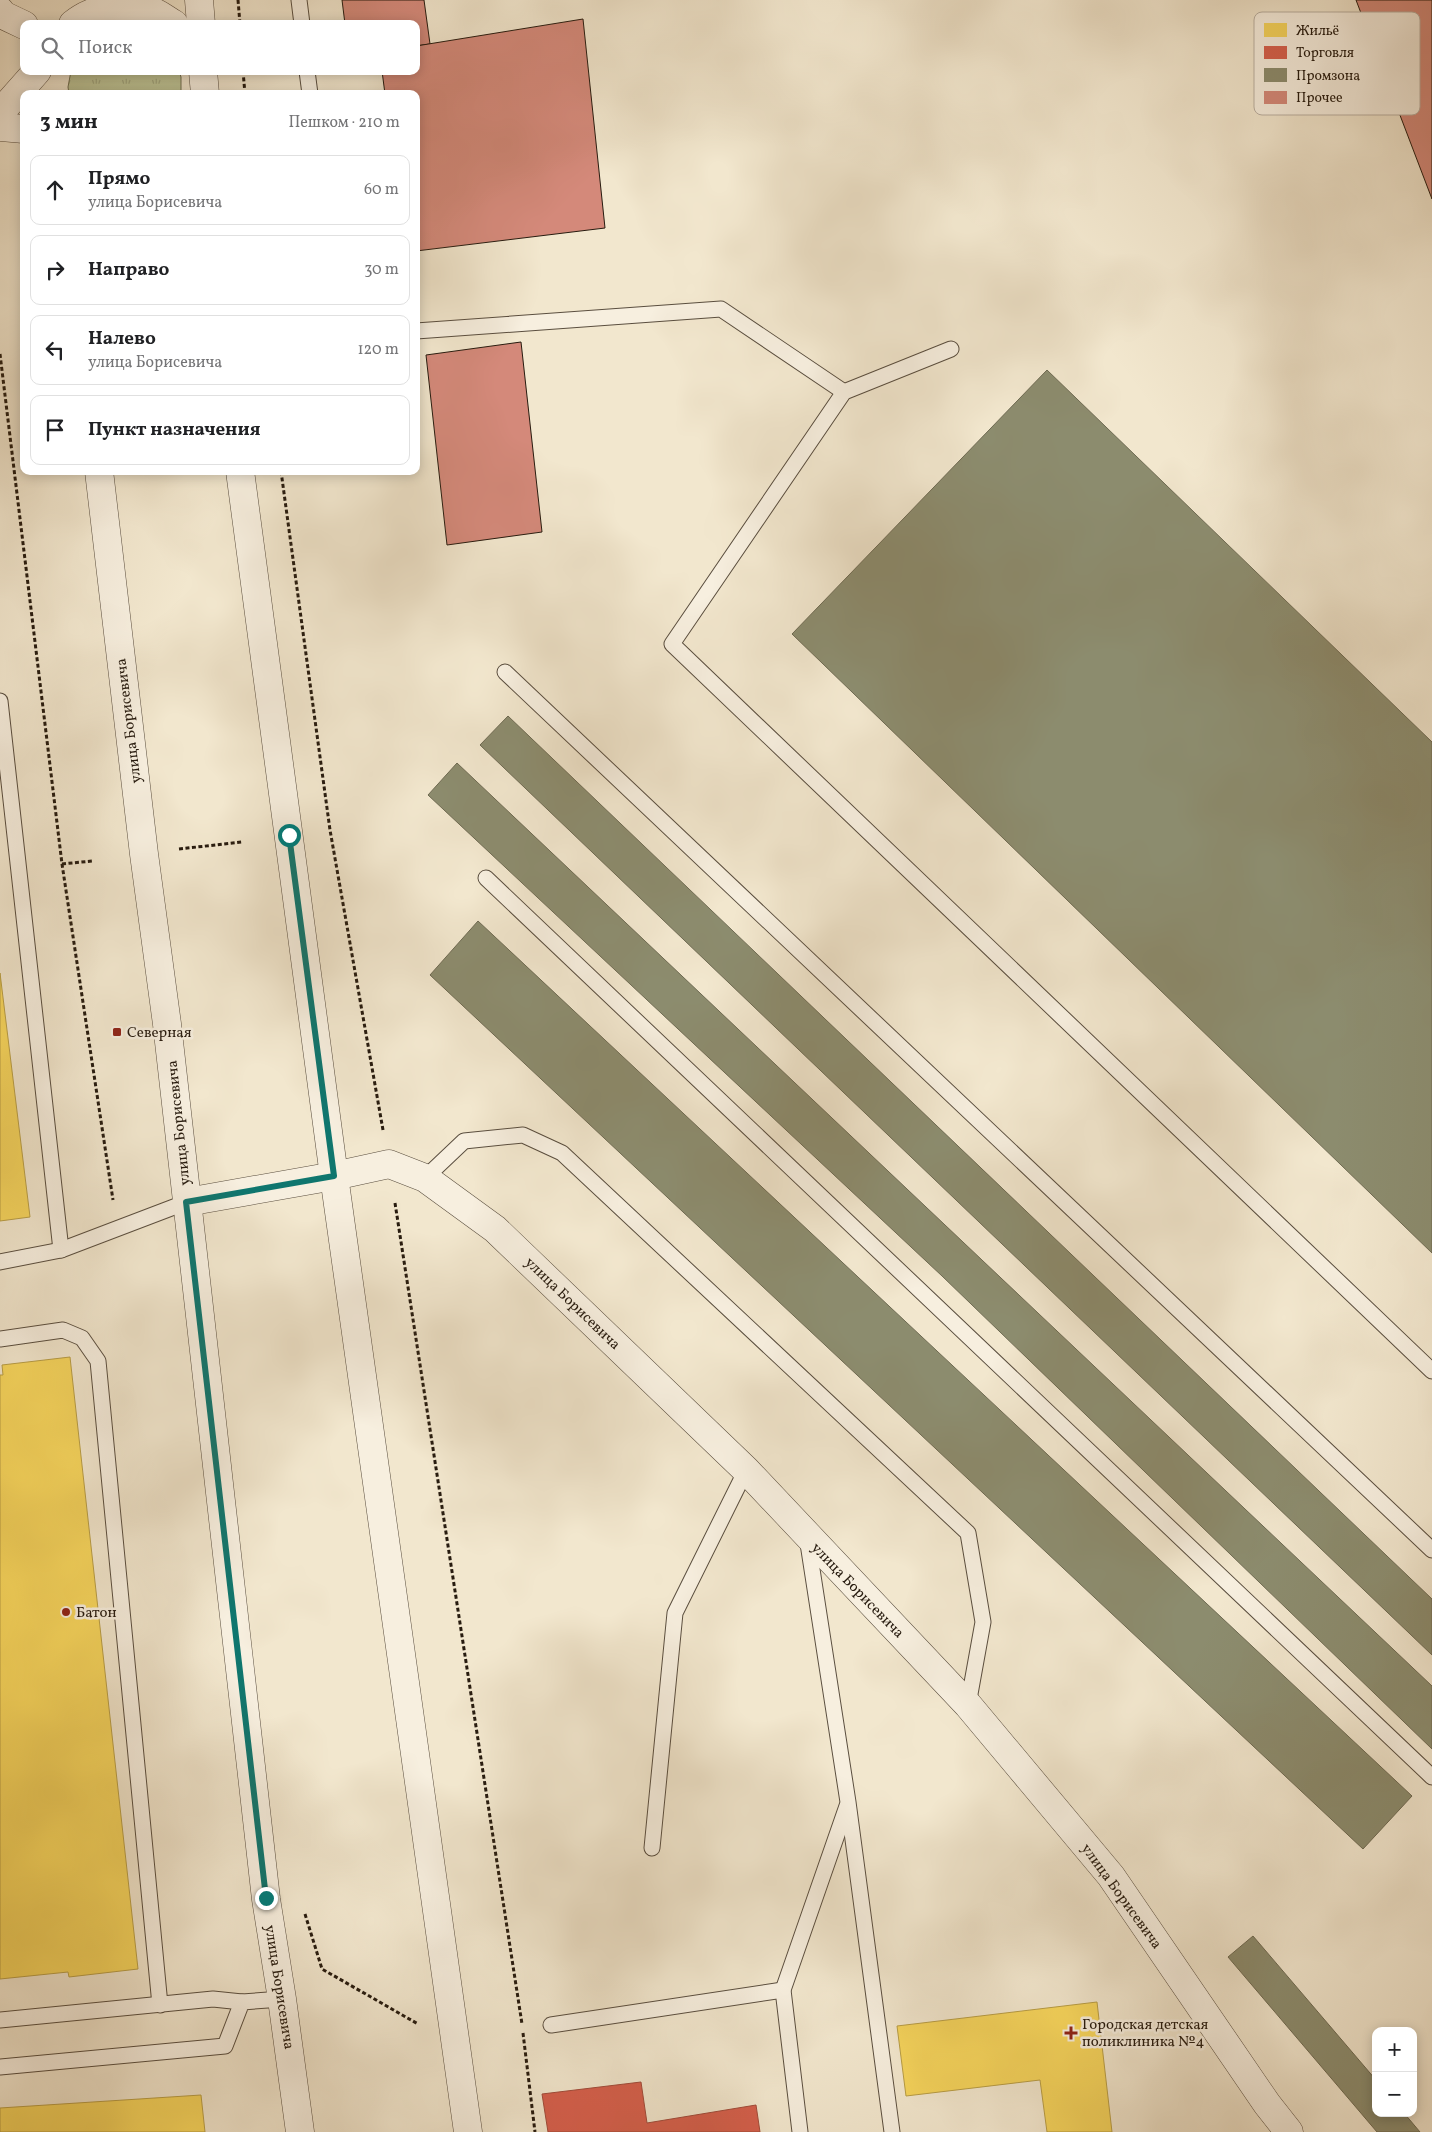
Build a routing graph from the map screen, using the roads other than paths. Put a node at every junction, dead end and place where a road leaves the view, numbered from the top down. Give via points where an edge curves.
1 (199, 0) edge
2 (299, 0) edge
3 (0, 11) edge
4 (80, 14) edge
5 (167, 20) edge
6 (201, 20) edge
7 (302, 20) edge
8 (20, 22) edge
9 (33, 75) edge
10 (43, 75) edge
11 (308, 75) edge
12 (20, 90) edge
13 (20, 90) edge
14 (42, 90) edge
15 (310, 90) edge
16 (0, 113) edge
17 (0, 127) edge
18 (20, 129) edge
19 (420, 331) edge
20 (951, 349) dead end
21 (844, 392) junction
22 (99, 475) edge
23 (241, 475) edge
24 (505, 672) dead end
25 (0, 702) edge
26 (486, 878) dead end
27 (334, 1176) junction
28 (425, 1178) junction
29 (186, 1202) junction
30 (61, 1250) junction
31 (0, 1262) edge
32 (0, 1339) edge
33 (1432, 1371) edge
34 (746, 1470) junction
35 (806, 1536) junction
36 (1432, 1550) edge
37 (968, 1705) junction
38 (1432, 1777) edge
39 (848, 1802) junction
40 (652, 1848) dead end
41 (783, 1990) junction
42 (282, 1999) junction
43 (242, 2002) junction
44 (160, 2004) junction
45 (0, 2020) edge
46 (551, 2025) dead end
47 (0, 2066) edge
48 (300, 2132) edge
49 (468, 2132) edge
50 (800, 2132) edge
51 (892, 2132) edge
52 (1289, 2132) edge

1 - 6 street
2 - 7 lane
3 - 8 street
4 - 5 street via 128,6 153,12
9 - 12 street
10 - 14 street
11 - 15 lane
13 - 16 street
17 - 18 street
19 - 21 lane via 721,309
20 - 21 lane
21 - 33 lane via 672,644
22 - 29 street, улица Борисевича
23 - 27 street
24 - 36 lane
25 - 30 lane
26 - 38 lane
27 - 28 street, улица Борисевича via 389,1164
27 - 29 street
27 - 49 street
28 - 34 street, улица Борисевича via 495,1229
28 - 37 lane via 464,1141 523,1135 562,1153 968,1533 982,1622
29 - 30 lane
29 - 42 street, улица Борисевича via 266,1898
30 - 31 lane
32 - 44 lane via 64,1330 82,1338 98,1361
34 - 35 street, улица Борисевича
34 - 40 lane via 675,1613
35 - 37 street, улица Борисевича
35 - 39 lane
37 - 52 street, улица Борисевича via 1111,1876
39 - 41 lane
39 - 51 lane
41 - 46 lane
41 - 50 lane
42 - 43 lane
42 - 48 street, улица Борисевича
43 - 44 lane via 213,1999
43 - 47 lane via 225,2046
44 - 45 lane

